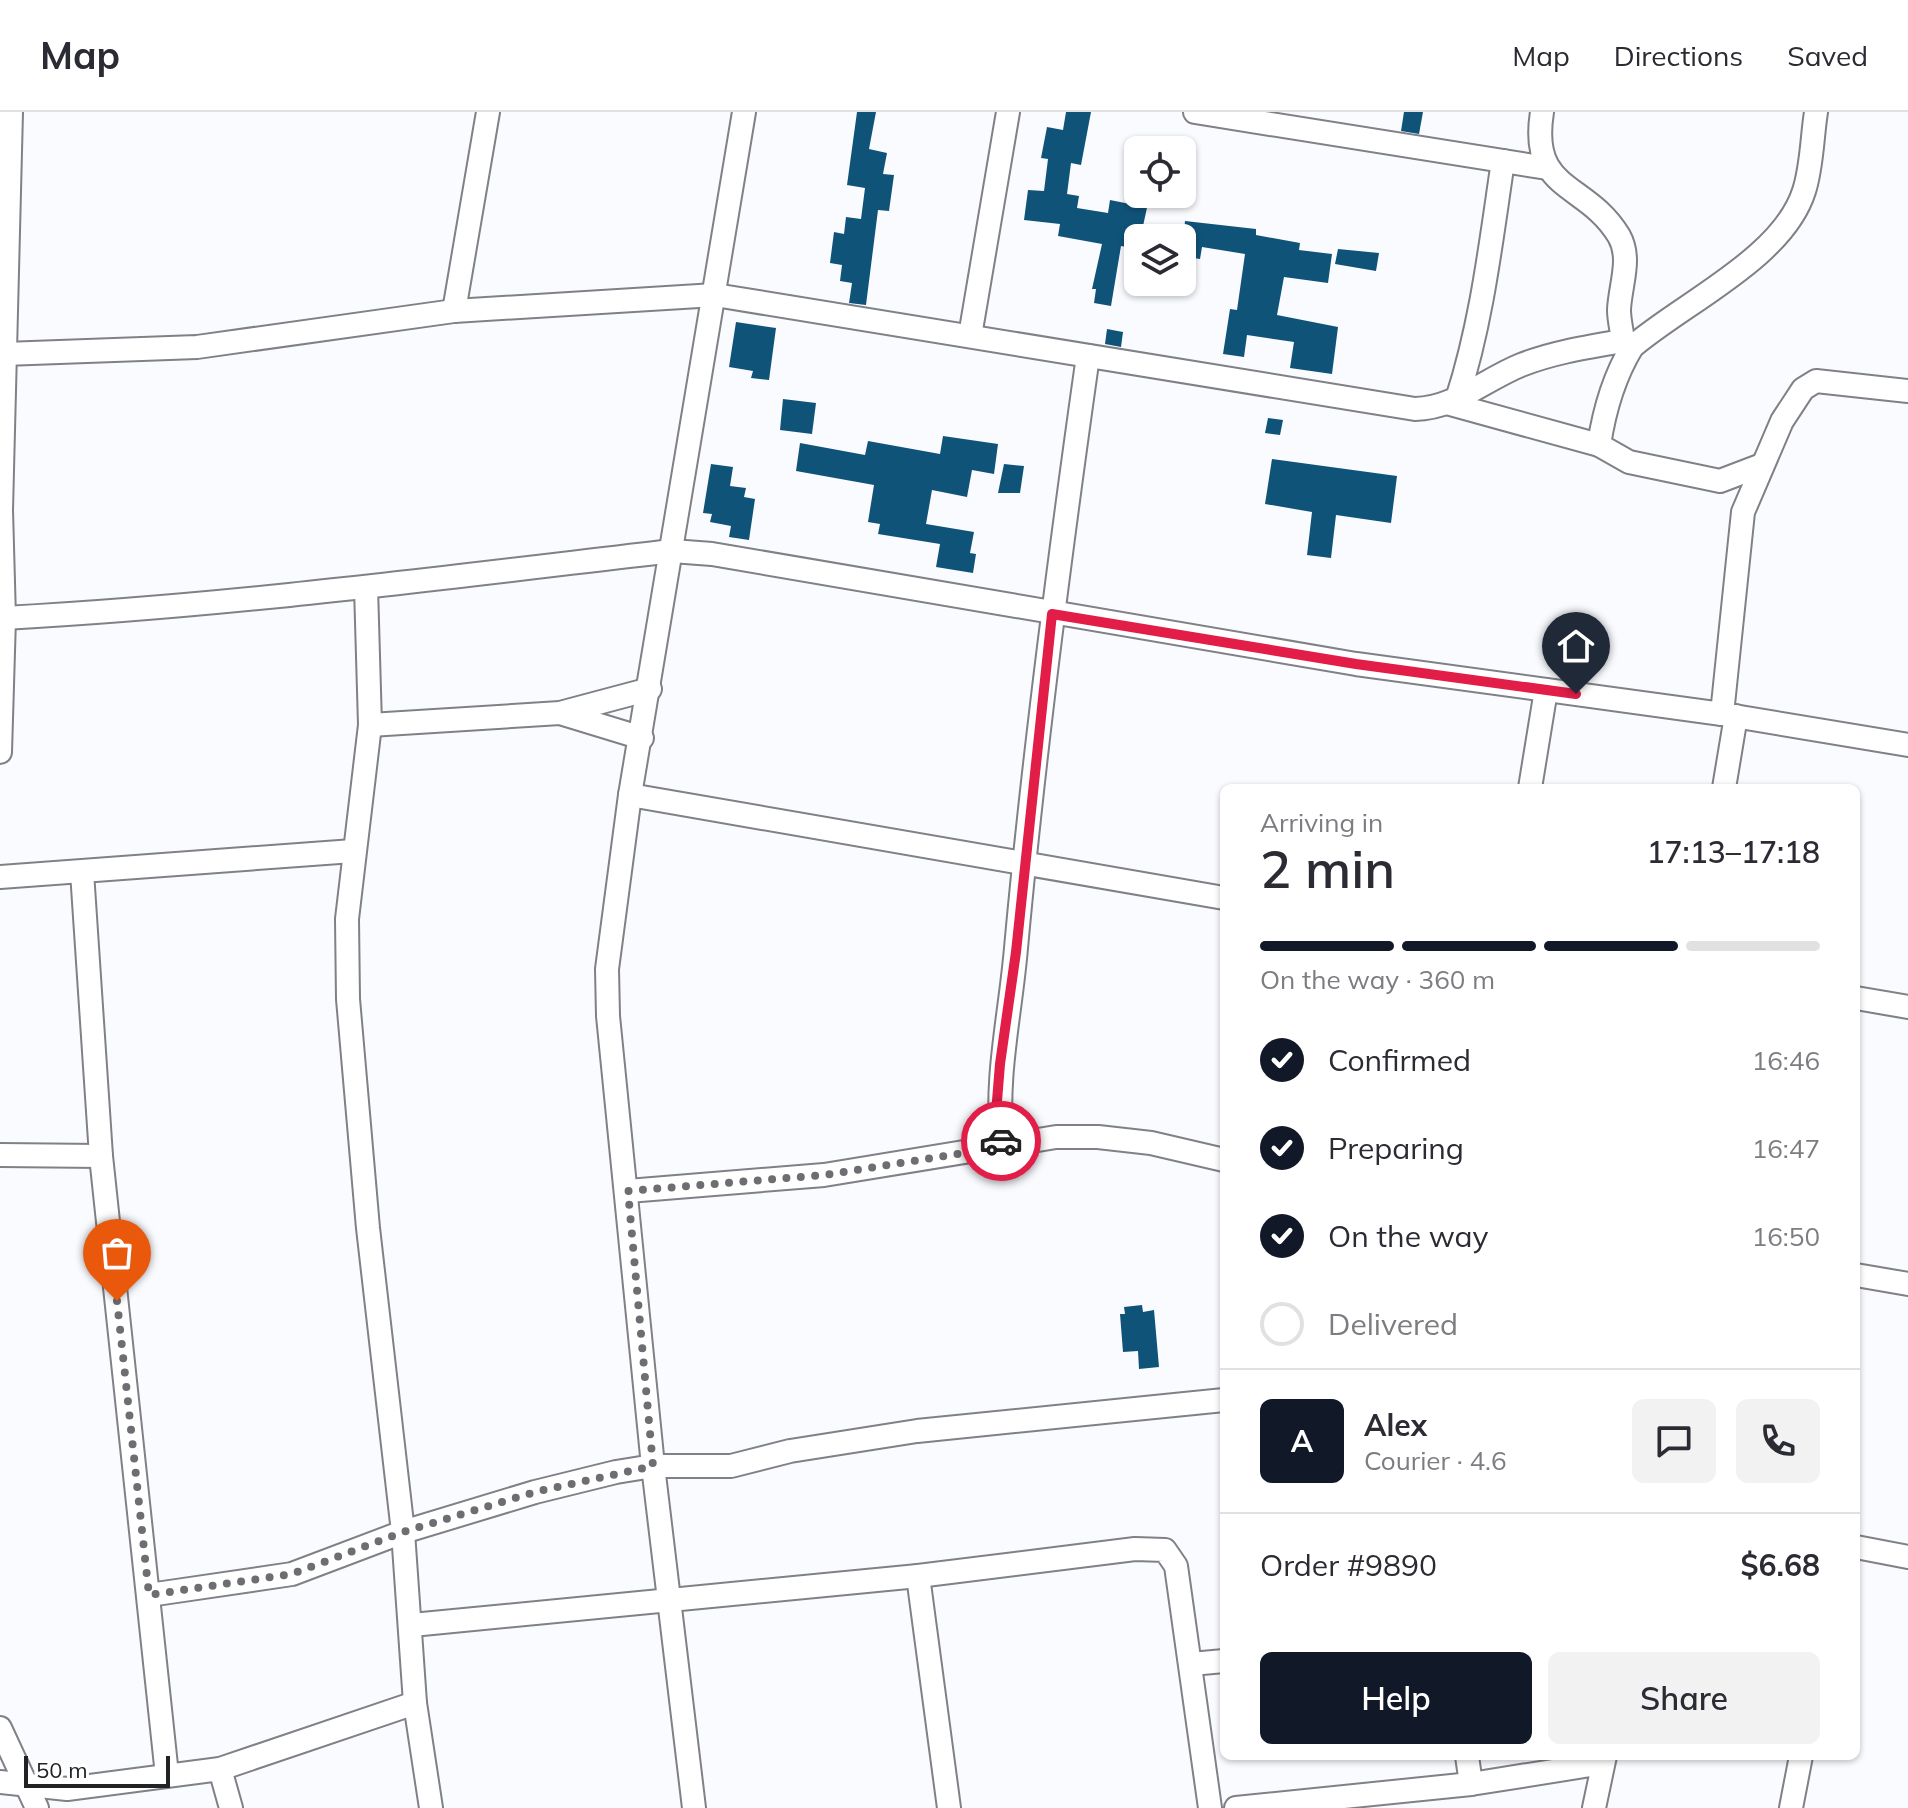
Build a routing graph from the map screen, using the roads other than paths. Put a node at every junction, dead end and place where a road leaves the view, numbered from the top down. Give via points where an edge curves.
1 (11, 112) edge
2 (488, 112) edge
3 (744, 112) edge
4 (1008, 112) edge
5 (1195, 112) edge
6 (1542, 112) edge
7 (1816, 112) edge
8 (1274, 118) edge
9 (1503, 161) junction
10 (1547, 168) junction
11 (5, 262) edge
12 (715, 295) junction
13 (454, 311) junction
14 (1619, 312) junction
15 (970, 336) junction
16 (1628, 344) junction
17 (1589, 347) junction
18 (4, 354) junction
19 (1088, 356) junction
20 (1908, 391) edge
21 (1453, 402) junction
22 (1599, 445) junction
23 (1762, 465) junction
24 (1720, 481) junction
25 (1, 510) edge
26 (1743, 512) junction
27 (672, 551) junction
28 (366, 587) junction
29 (1052, 614) junction
30 (4, 618) junction
31 (650, 689) junction
32 (1546, 690) junction
33 (560, 713) junction
34 (1729, 715) junction
35 (370, 725) junction
36 (642, 738) junction
37 (1908, 745) edge
38 (0, 752) edge
39 (1531, 784) edge
40 (1724, 784) edge
41 (630, 795) junction
42 (353, 851) junction
43 (1023, 863) junction
44 (82, 872) junction
45 (0, 877) edge
46 (1220, 897) edge
47 (1860, 999) edge
48 (1908, 1007) edge
49 (1002, 1147) junction
50 (0, 1155) edge
51 (101, 1156) junction
52 (1220, 1159) edge
53 (628, 1191) junction
54 (1860, 1276) edge
55 (1908, 1284) edge
56 (1220, 1400) edge
57 (653, 1466) junction
58 (403, 1532) junction
59 (1860, 1548) edge
60 (1908, 1557) edge
61 (918, 1576) junction
62 (149, 1595) junction
63 (669, 1602) junction
64 (412, 1625) junction
65 (1220, 1661) edge
66 (1191, 1664) junction
67 (415, 1703) junction
68 (0, 1728) edge
69 (1468, 1760) edge
70 (1599, 1760) edge
71 (1604, 1760) edge
72 (1800, 1760) edge
73 (220, 1769) junction
74 (167, 1775) junction
75 (0, 1782) edge
76 (1471, 1784) junction
77 (24, 1785) junction
78 (37, 1808) edge
79 (231, 1808) edge
80 (431, 1808) edge
81 (694, 1808) edge
82 (949, 1808) edge
83 (1210, 1808) edge
84 (1236, 1808) edge
85 (1594, 1808) edge
86 (1791, 1808) edge

1 - 11 street
2 - 13 street
3 - 12 street
4 - 15 street
5 - 8 street
6 - 10 street via 1539,153
7 - 16 street via 1804,191 1772,241
8 - 9 street
9 - 10 street
9 - 21 street via 1470,358
10 - 14 street via 1619,236 1626,273
11 - 18 street
12 - 13 street
12 - 15 street
12 - 27 street
13 - 18 street via 197,347
14 - 16 street
14 - 17 street
15 - 19 street
16 - 17 street
16 - 22 street
17 - 21 street via 1520,366
18 - 25 street
19 - 21 street via 1415,409
19 - 29 street
20 - 23 street via 1816,381 1803,389 1782,421
21 - 22 street
22 - 24 street via 1629,462
23 - 24 street
23 - 26 street
24 - 26 street
25 - 30 street
26 - 34 street
27 - 28 street
27 - 29 street via 748,559
27 - 31 street
28 - 30 street
28 - 35 street
29 - 32 street
29 - 43 street
30 - 38 street
31 - 33 street
31 - 36 street
32 - 34 street
32 - 39 street
33 - 35 street
33 - 36 street
34 - 37 street
34 - 40 street
35 - 42 street
36 - 41 street
41 - 43 street
41 - 53 street via 607,969
42 - 44 street
42 - 58 street via 347,919 354,1081
43 - 46 street
43 - 49 street via 997,1101
44 - 45 street
44 - 51 street
47 - 48 street
49 - 52 street via 1056,1137 1098,1137
49 - 53 street via 824,1175
50 - 51 street
51 - 62 street
53 - 57 street
54 - 55 street
56 - 57 street via 917,1431 731,1466
57 - 58 street via 535,1492
57 - 63 street
58 - 62 street via 292,1574
58 - 64 street
59 - 60 street
61 - 63 street
61 - 66 street via 1135,1549 1165,1550 1176,1566
61 - 82 street
62 - 74 street
63 - 64 street
63 - 81 street
64 - 67 street
65 - 66 street
66 - 83 street
67 - 73 street
67 - 80 street
68 - 77 street
69 - 76 street
70 - 76 street
71 - 85 street
72 - 86 street
73 - 74 street
73 - 79 street
74 - 77 street via 67,1789
75 - 77 street
76 - 84 street
77 - 78 street

